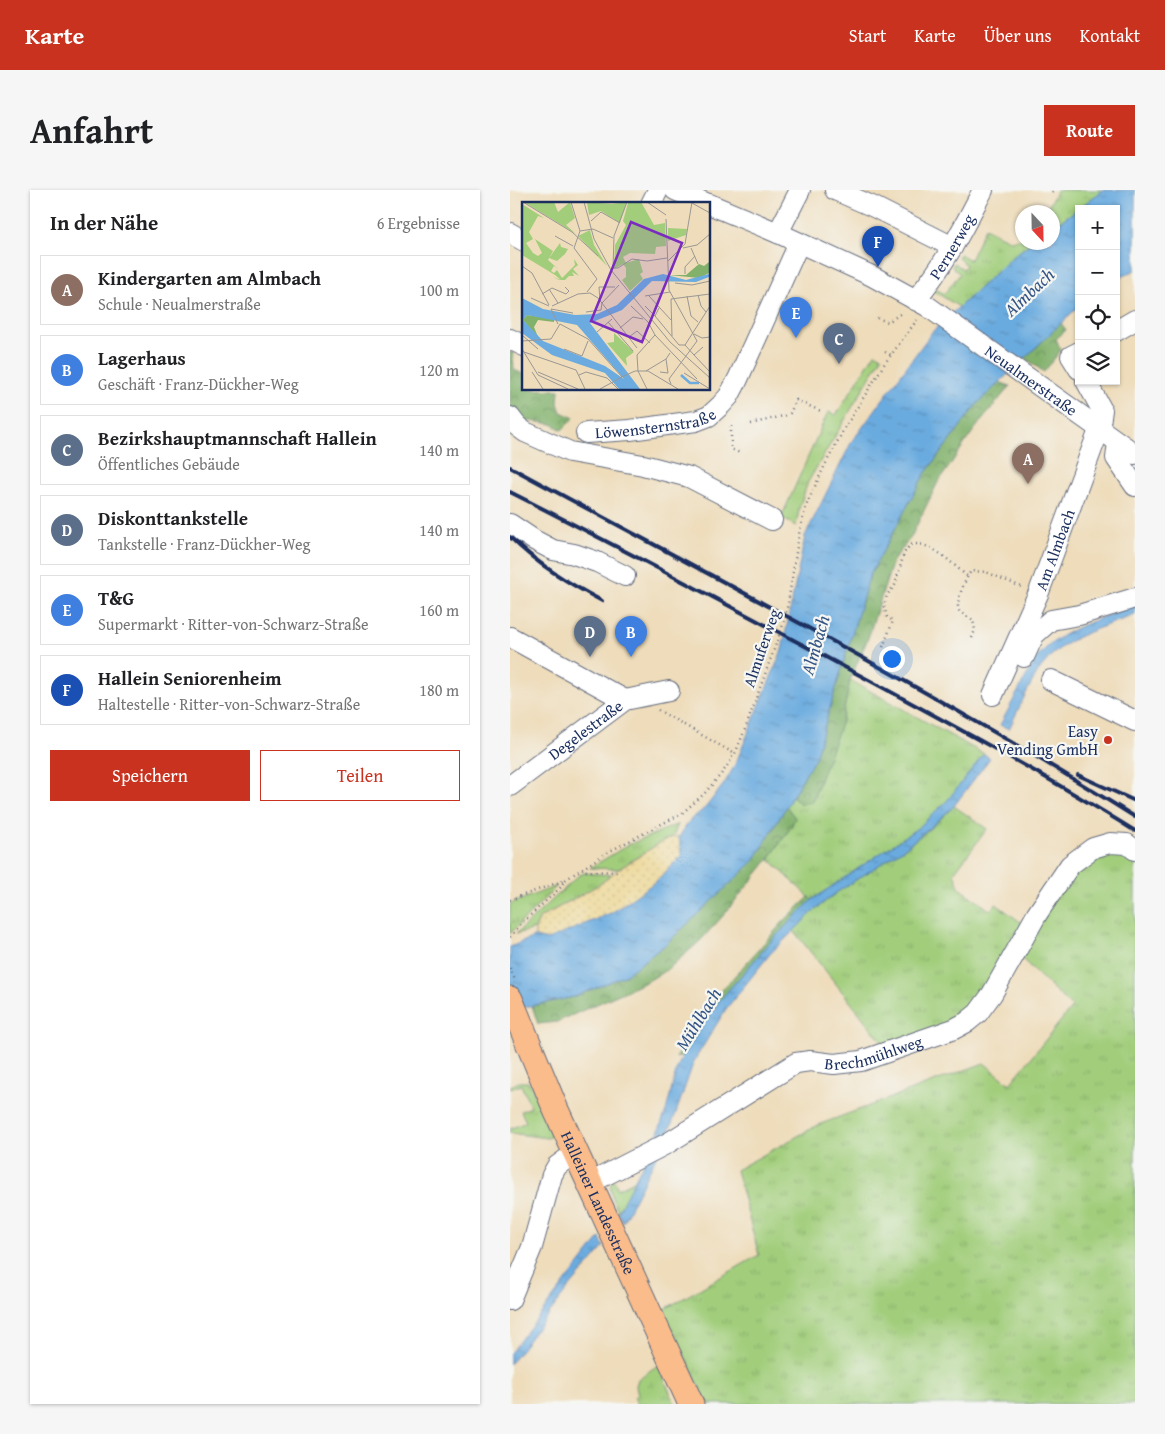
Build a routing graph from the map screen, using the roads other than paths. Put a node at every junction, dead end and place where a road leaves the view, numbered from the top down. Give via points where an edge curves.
1 (658, 190) edge
2 (676, 190) edge
3 (800, 190) edge
4 (835, 190) edge
5 (983, 190) edge
6 (652, 202) edge
7 (703, 202) edge
8 (710, 205) edge
9 (510, 233) edge
10 (778, 233) junction
11 (522, 240) edge
12 (799, 243) junction
13 (952, 248) junction
14 (922, 307) junction
15 (1135, 320) edge
16 (1120, 329) edge
17 (510, 339) edge
18 (522, 345) edge
19 (1088, 385) edge
20 (510, 418) edge
21 (1099, 430) junction
22 (586, 434) dead end
23 (1118, 443) junction
24 (1135, 454) edge
25 (1135, 486) edge
26 (772, 520) dead end
27 (510, 524) edge
28 (626, 576) dead end
29 (1135, 598) edge
30 (510, 637) edge
31 (1004, 669) junction
32 (1052, 680) dead end
33 (669, 690) dead end
34 (993, 695) dead end
35 (625, 700) junction
36 (1135, 721) edge
37 (510, 786) edge
38 (1135, 850) edge
39 (510, 999) edge
40 (576, 1152) junction
41 (590, 1183) junction
42 (510, 1300) edge
43 (691, 1404) edge

1 - 6 street
2 - 7 street, Neualmerstraße
3 - 10 street
4 - 13 street
5 - 13 street, Pernerweg
8 - 10 street, Neualmerstraße
9 - 11 street
10 - 12 street, Neualmerstraße
12 - 14 street, Neualmerstraße via 872,276
12 - 22 street, Löwensternstraße via 738,379 729,396 715,411 696,421
13 - 14 street, Pernerweg via 926,287
14 - 21 street, Neualmerstraße
15 - 16 street
17 - 18 street
19 - 21 street, Am Almbach via 1102,410
20 - 26 street, Löwensternstraße via 525,432 570,452 643,465 689,478
21 - 23 street, Neualmerstraße
21 - 31 street, Am Almbach via 1039,592
23 - 24 street, Neualmerstraße
23 - 25 street via 1116,458
27 - 28 street via 553,550 597,562
29 - 31 street via 1051,620 1034,635 1015,674
30 - 35 street
31 - 34 street, Am Almbach
32 - 36 street
33 - 35 street, Degelestraße
35 - 37 street, Degelestraße
38 - 41 street, Brechmühlweg via 1127,844 1110,843 1093,848 1070,865 1042,906 992,994 967,1022 861,1061 796,1064 666,1144
39 - 40 main road, Halleiner Landesstraße
40 - 41 main road, Halleiner Landesstraße
40 - 42 street via 557,1166 552,1175 532,1247
41 - 43 main road, Halleiner Landesstraße

